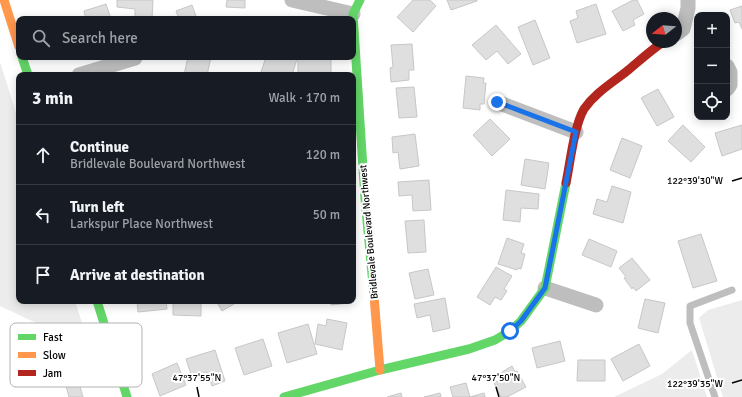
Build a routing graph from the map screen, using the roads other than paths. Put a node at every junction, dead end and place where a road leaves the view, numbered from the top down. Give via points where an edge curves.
1 (4, 0) edge
2 (292, 0) edge
3 (360, 0) edge
4 (688, 0) edge
5 (353, 14) joint
6 (685, 31) edge
7 (16, 37) edge
8 (655, 48) edge
9 (23, 60) edge
10 (128, 60) edge
11 (356, 60) edge
12 (27, 72) edge
13 (89, 72) edge
14 (497, 102) dead end
15 (576, 132) junction
16 (545, 288) junction
17 (732, 290) dead end
18 (98, 304) edge
19 (596, 305) dead end
20 (104, 323) edge
21 (380, 370) junction
22 (124, 387) edge
23 (127, 397) edge
24 (284, 397) edge
25 (715, 397) edge

1 - 7 street
2 - 5 street
3 - 5 street
4 - 6 street
8 - 15 street via 600,91 584,110
9 - 12 street
10 - 13 street
11 - 21 street, Bridlevale Boulevard Northwest
14 - 15 street
15 - 16 street
16 - 19 street
16 - 21 street via 521,321 494,340 469,349
17 - 25 lane via 690,306 690,322
18 - 20 street
21 - 24 street
22 - 23 street

